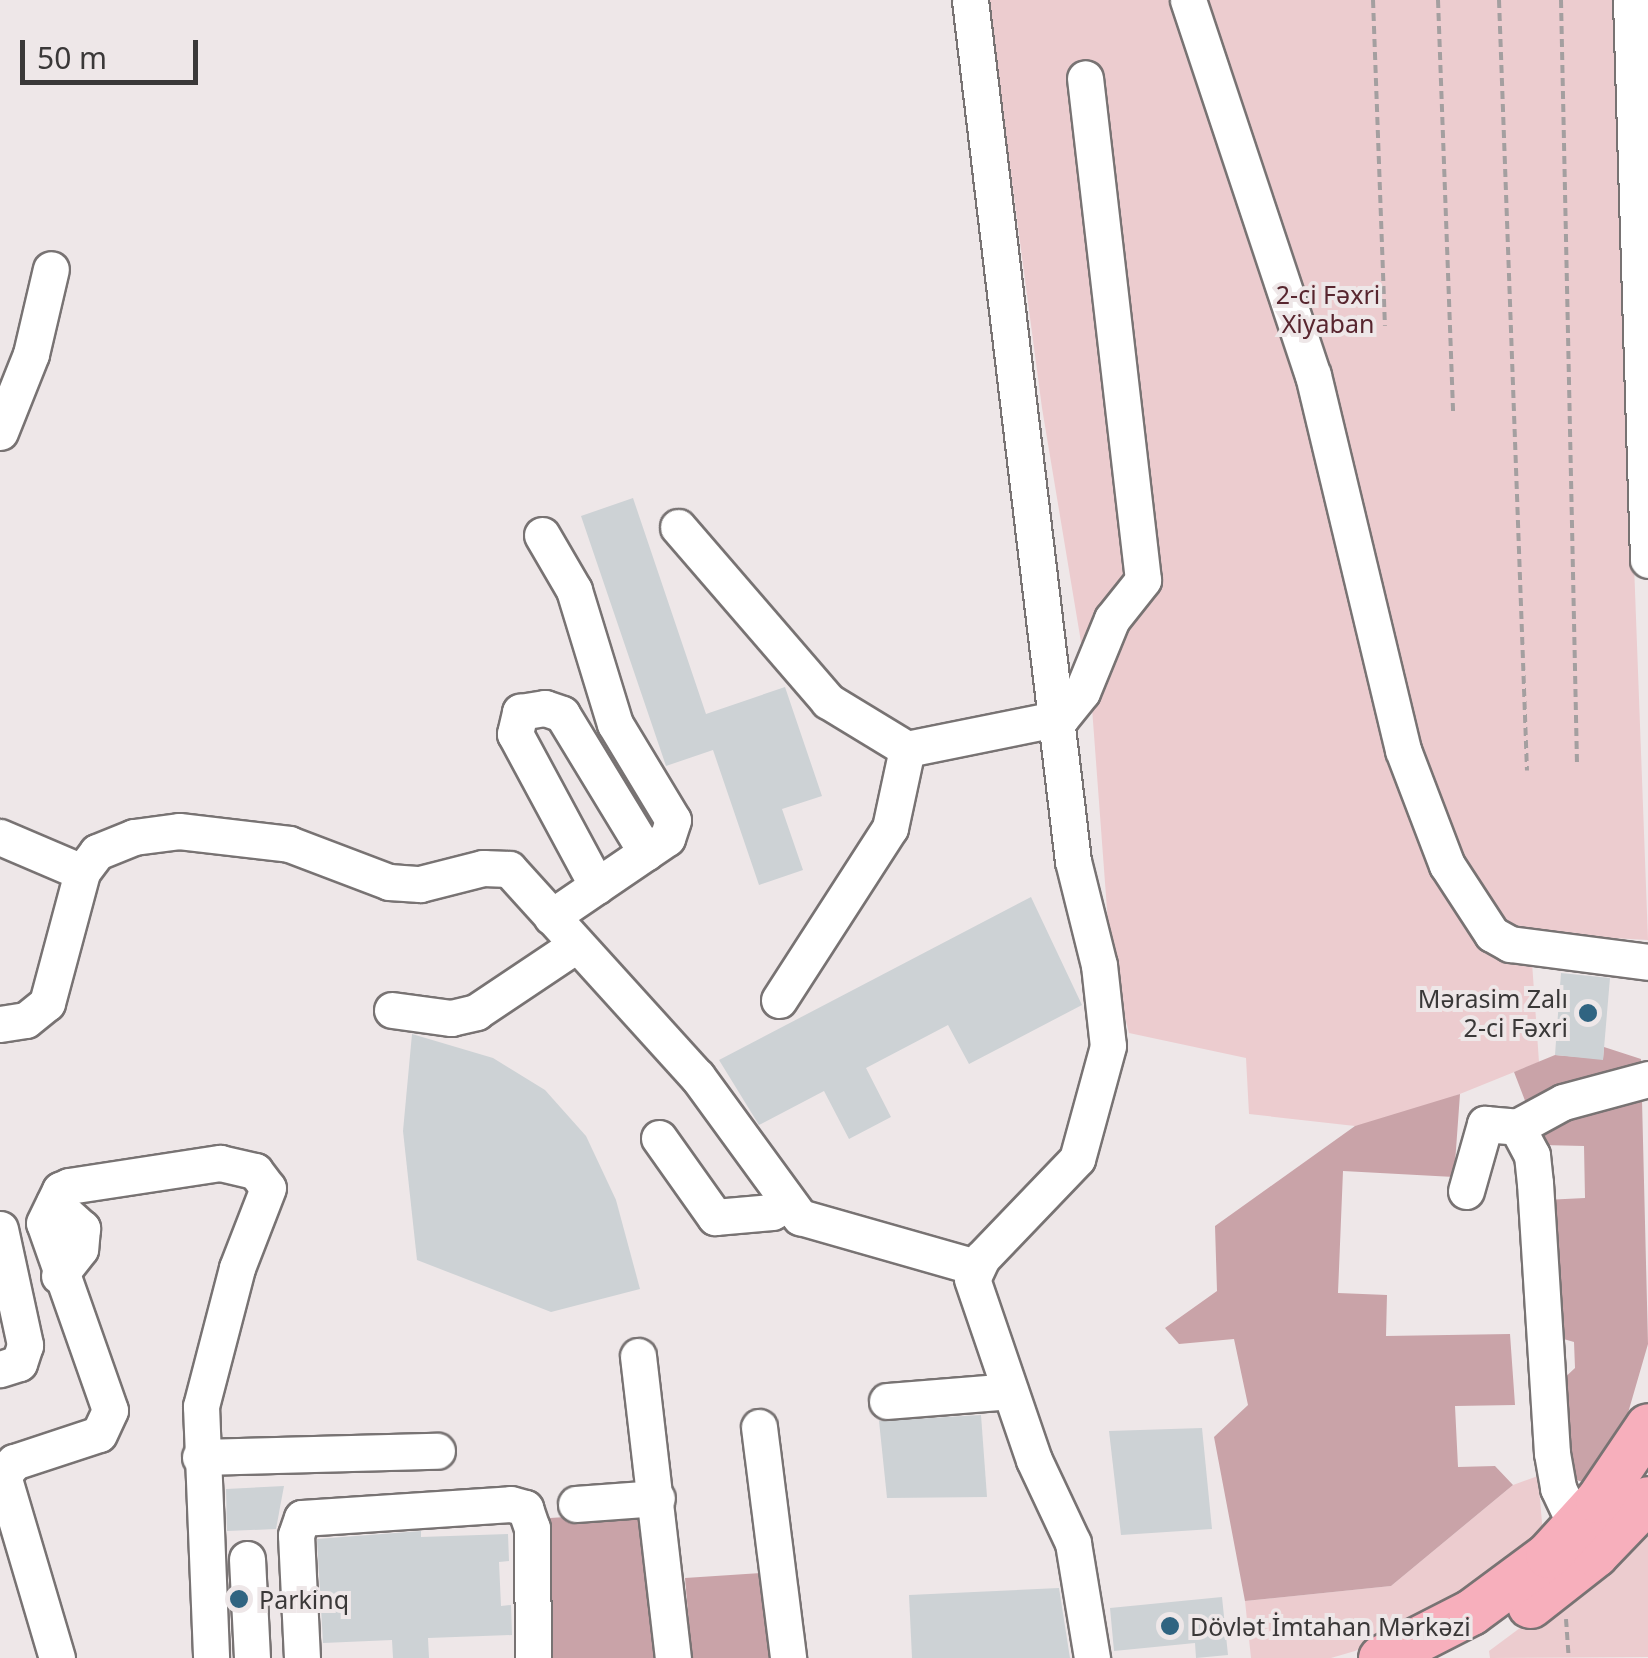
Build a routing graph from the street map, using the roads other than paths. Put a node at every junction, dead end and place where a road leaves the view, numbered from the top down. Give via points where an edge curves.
1 (970, 0) edge
2 (1188, 0) edge
3 (1630, 0) edge
4 (1085, 78) dead end
5 (51, 270) dead end
6 (0, 432) edge
7 (678, 527) dead end
8 (542, 535) dead end
9 (1648, 560) edge
10 (606, 692) junction
11 (562, 714) junction
12 (1061, 718) junction
13 (907, 749) junction
14 (0, 837) edge
15 (646, 852) junction
16 (82, 872) junction
17 (597, 886) junction
18 (552, 918) junction
19 (576, 945) junction
20 (1648, 962) edge
21 (779, 1000) dead end
22 (392, 1010) dead end
23 (0, 1024) edge
24 (1648, 1079) edge
25 (1517, 1127) junction
26 (659, 1138) dead end
27 (1466, 1191) dead end
28 (786, 1204) junction
29 (0, 1229) edge
30 (975, 1267) junction
31 (638, 1356) dead end
32 (0, 1369) edge
33 (1010, 1391) junction
34 (888, 1402) dead end
35 (1648, 1426) edge
36 (760, 1427) dead end
37 (437, 1451) dead end
38 (200, 1457) junction
39 (657, 1498) junction
40 (1648, 1499) edge
41 (576, 1504) dead end
42 (1576, 1526) junction
43 (0, 1545) edge
44 (247, 1559) dead end
45 (30, 1600) junction
46 (34, 1658) edge
47 (57, 1658) edge
48 (211, 1658) edge
49 (252, 1658) edge
50 (302, 1658) edge
51 (533, 1658) edge
52 (673, 1658) edge
53 (788, 1658) edge
54 (1092, 1658) edge
55 (1381, 1658) edge
56 (1443, 1658) edge

1 - 12 lane
2 - 20 lane via 1304,345 1403,750 1447,864 1492,934 1510,944
3 - 9 lane
4 - 12 lane via 1143,580 1112,620 1082,692
5 - 6 lane via 32,354
7 - 13 lane via 828,701
8 - 10 lane via 574,590
10 - 11 lane
10 - 15 lane via 632,756 672,820 667,838
11 - 15 lane
11 - 17 lane via 525,709 513,726
12 - 13 lane
12 - 30 lane via 1073,860 1099,965 1108,1046 1077,1159
13 - 21 lane via 890,828
14 - 16 lane
15 - 17 lane
16 - 18 lane via 97,852 134,837 179,831 288,844 389,882 420,884 483,868 509,869
16 - 23 lane via 47,1002 26,1020
17 - 18 lane
18 - 19 lane
19 - 22 lane via 476,1012 451,1018
19 - 28 lane via 697,1076
24 - 25 lane via 1563,1102
25 - 27 lane via 1485,1124
25 - 42 lane via 1532,1155 1552,1453 1558,1488
26 - 28 lane via 715,1216 772,1212
28 - 30 lane via 818,1226
29 - 32 lane via 25,1345 19,1363
30 - 33 lane via 973,1287
31 - 39 lane
33 - 34 lane
33 - 54 lane via 1078,1556
35 - 42 main road
36 - 53 lane
37 - 38 lane
38 - 45 lane via 208,1368 237,1268 266,1202 264,1179 240,1166 192,1165 68,1186 54,1202 44,1238 110,1410 99,1434 7,1467 3,1476
38 - 48 lane
39 - 41 lane
39 - 52 lane
40 - 56 main road via 1564,1581
42 - 55 main road via 1512,1585
43 - 45 lane
44 - 49 lane
45 - 46 lane
45 - 47 lane
50 - 51 lane via 296,1535 302,1518 511,1504 525,1508 532,1528

